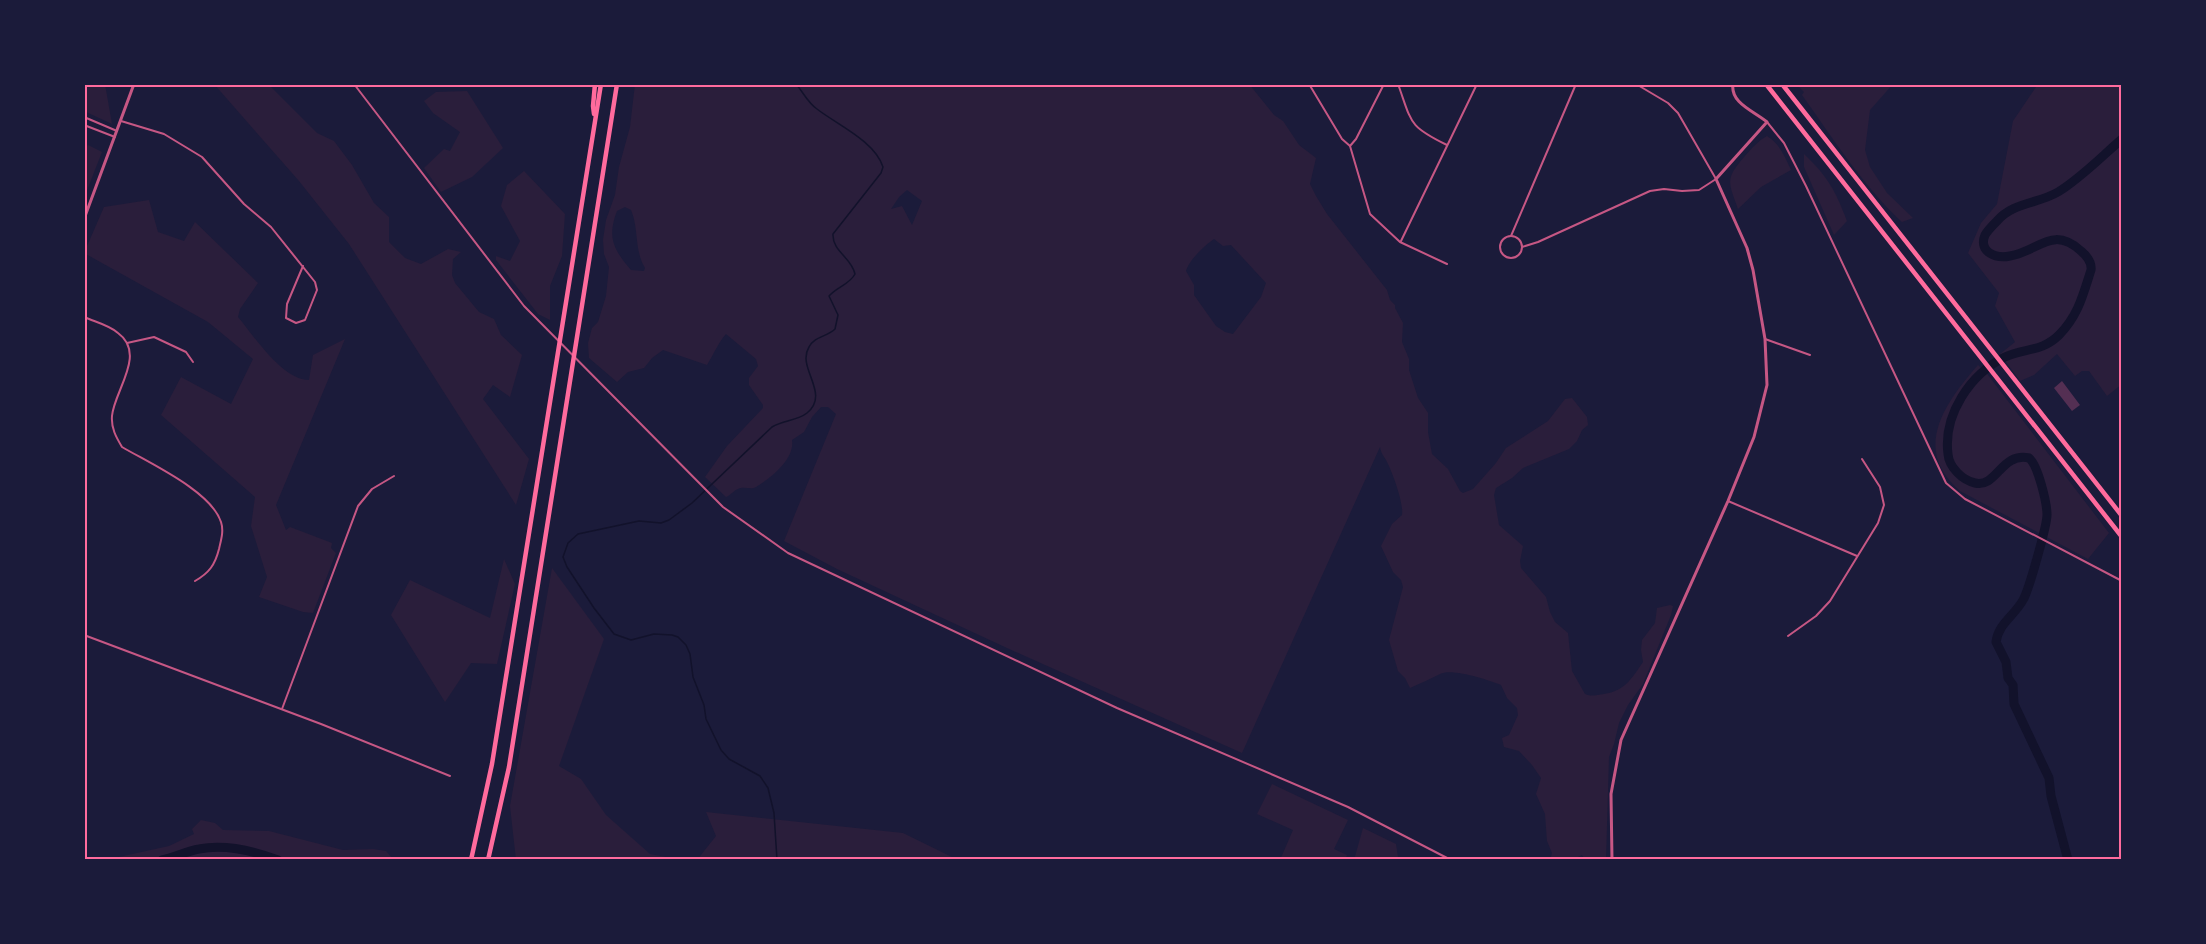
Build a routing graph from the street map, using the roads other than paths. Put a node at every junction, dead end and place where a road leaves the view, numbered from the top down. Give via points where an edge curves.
1 (134, 84) edge
2 (354, 84) edge
3 (595, 84) edge
4 (601, 84) edge
5 (618, 84) edge
6 (1309, 84) edge
7 (1384, 84) edge
8 (1398, 84) edge
9 (1477, 84) edge
10 (1576, 84) edge
11 (1636, 84) edge
12 (1733, 84) edge
13 (1766, 84) edge
14 (1782, 84) edge
15 (84, 117) edge
16 (595, 118) junction
17 (122, 121) junction
18 (1767, 122) junction
19 (84, 125) edge
20 (117, 131) junction
21 (115, 137) junction
22 (1447, 145) junction
23 (1350, 146) junction
24 (1716, 178) junction
25 (84, 219) edge
26 (1511, 236) junction
27 (1400, 242) junction
28 (1522, 247) junction
29 (1447, 264) dead end
30 (303, 266) junction
31 (84, 317) edge
32 (1765, 339) junction
33 (127, 343) junction
34 (1810, 355) dead end
35 (193, 362) dead end
36 (1862, 459) dead end
37 (394, 476) dead end
38 (1728, 501) junction
39 (2122, 516) edge
40 (2122, 537) edge
41 (1857, 556) junction
42 (195, 581) dead end
43 (2122, 581) edge
44 (84, 635) edge
45 (1788, 636) dead end
46 (282, 709) junction
47 (450, 776) dead end
48 (471, 860) edge
49 (488, 860) edge
50 (1451, 860) edge
51 (1612, 860) edge

1 - 17 street
2 - 50 street via 501,278 546,329 723,507 788,553 1117,708 1348,807
3 - 16 highway
4 - 16 highway
5 - 49 highway via 507,776
6 - 23 street
7 - 23 street
8 - 22 street via 1412,124
9 - 22 street
10 - 26 street
11 - 24 street via 1678,113
12 - 18 street via 1737,101
13 - 40 highway
14 - 39 highway
15 - 20 street
16 - 48 highway via 492,765
17 - 20 street
17 - 30 street via 174,139 202,157 244,204 271,227
18 - 24 street
18 - 43 street via 1784,143 1801,176 1946,483 1965,499
19 - 21 street
20 - 21 street
21 - 25 street
22 - 27 street
23 - 27 street via 1370,214
24 - 28 street via 1699,190 1650,191
24 - 32 street via 1747,248
26 - 28 street
26 - 28 street via 1501,244 1504,256 1516,258
27 - 29 street
30 - 30 street via 287,304 286,318 296,323 305,320 317,290
31 - 33 street via 121,334
32 - 34 street
32 - 38 street via 1767,385 1754,437
33 - 35 street via 154,337 186,352
33 - 42 street via 129,366 112,414 117,440 122,447 191,489 216,512 221,522 223,533 214,564 208,574
36 - 41 street via 1880,487 1884,505 1878,523
37 - 46 street via 372,489 358,506
38 - 41 street
38 - 51 street via 1621,740 1611,794
41 - 45 street via 1830,601
44 - 46 street
46 - 47 street

